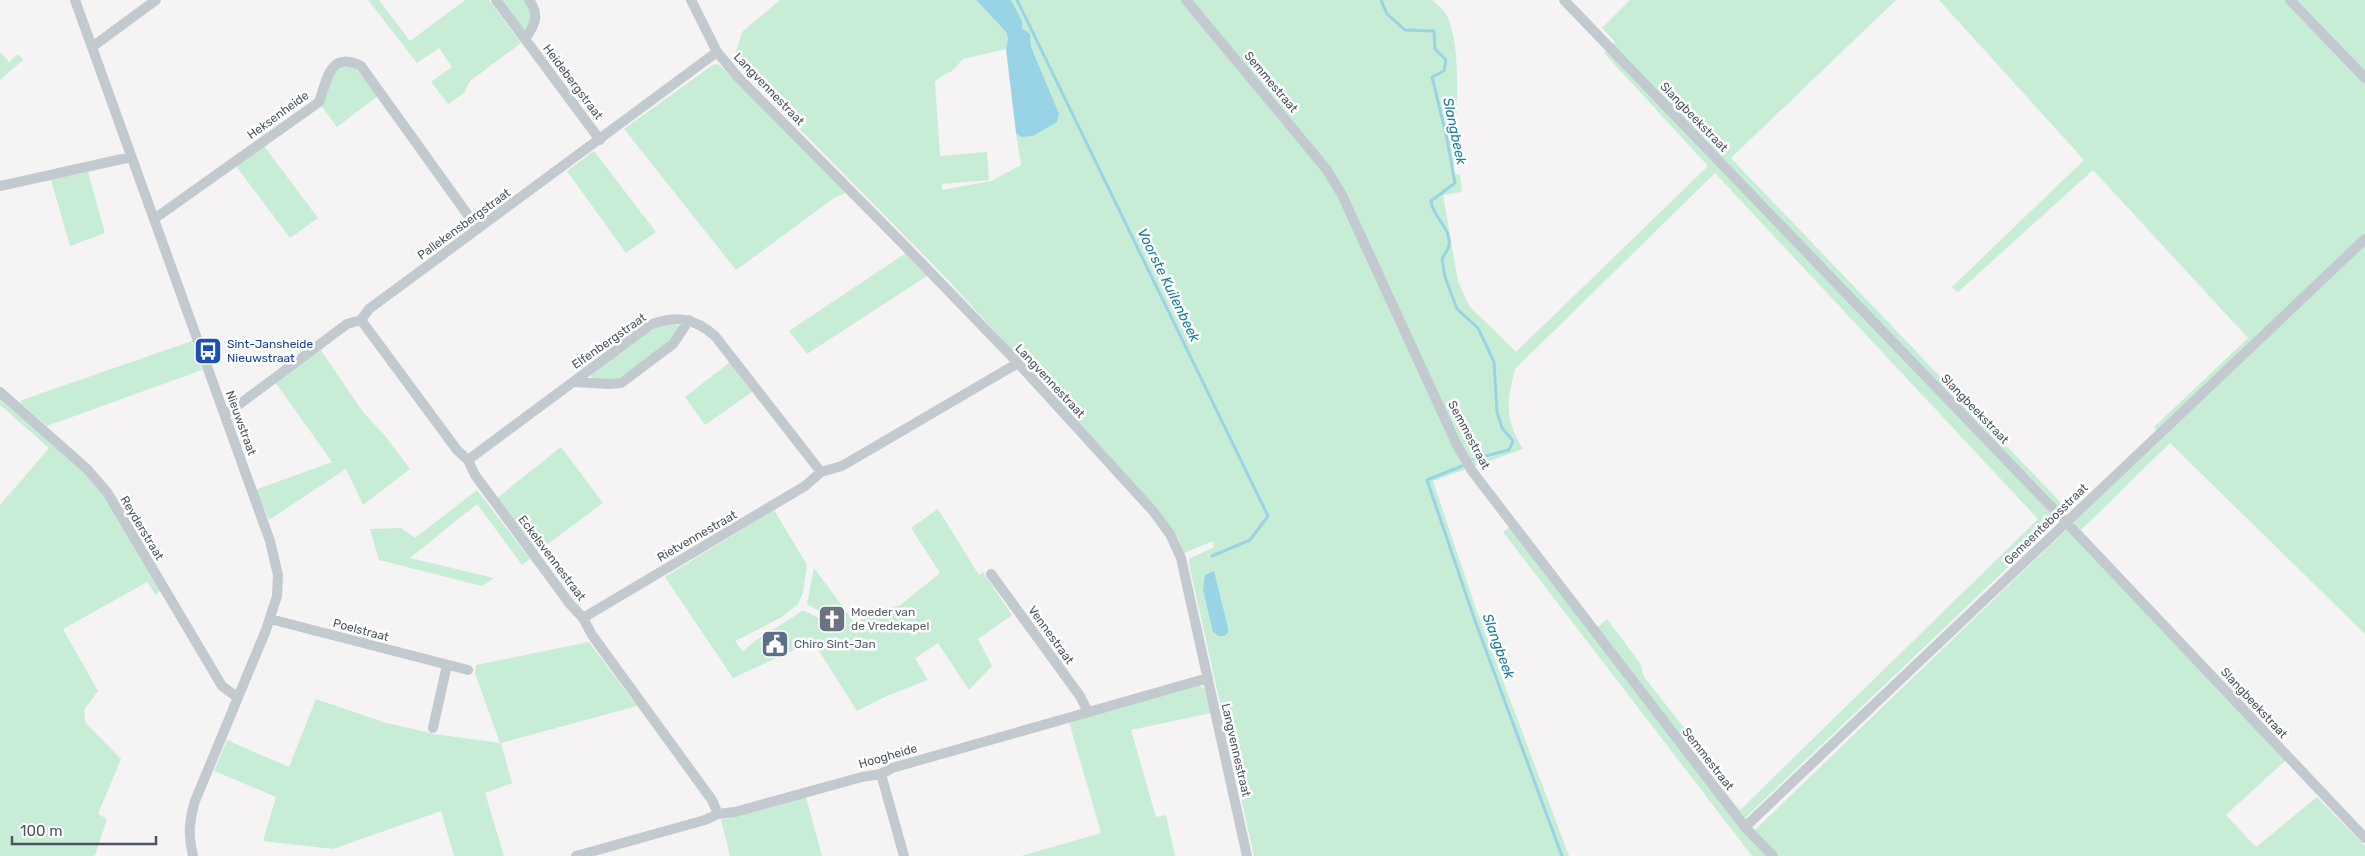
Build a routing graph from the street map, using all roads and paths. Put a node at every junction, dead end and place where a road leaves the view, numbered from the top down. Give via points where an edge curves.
1 (75, 0) edge
2 (156, 0) edge
3 (496, 0) edge
4 (529, 0) edge
5 (691, 0) edge
6 (1186, 0) edge
7 (1564, 0) edge
8 (2290, 0) edge
9 (526, 39) junction
10 (92, 47) junction
11 (717, 52) junction
12 (2365, 78) edge
13 (600, 140) junction
14 (131, 158) junction
15 (0, 186) edge
16 (154, 219) junction
17 (478, 229) junction
18 (2365, 239) edge
19 (361, 320) junction
20 (689, 320) junction
21 (1018, 364) junction
22 (573, 382) junction
23 (0, 392) edge
24 (225, 415) junction
25 (468, 460) junction
26 (821, 472) junction
27 (2066, 522) junction
28 (992, 574) dead end
29 (584, 618) junction
30 (270, 619) junction
31 (447, 665) junction
32 (468, 670) dead end
33 (1208, 678) junction
34 (237, 697) junction
35 (1088, 712) junction
36 (432, 728) dead end
37 (880, 774) junction
38 (718, 814) junction
39 (1745, 827) junction
40 (2365, 838) edge
41 (193, 856) edge
42 (576, 856) edge
43 (904, 856) edge
44 (1247, 856) edge
45 (1772, 856) edge

1 - 10 street, Nieuwstraat
2 - 10 street
3 - 9 street, Heidebergstraat
4 - 9 street, Heidebergstraat via 537,16
5 - 11 street, Langvennestraat
6 - 39 street, Semmestraat via 1327,170 1342,195 1472,472
7 - 27 street, Slangbeekstraat
8 - 12 street
9 - 13 street, Heidebergstraat
10 - 14 street, Nieuwstraat
11 - 13 street, Pallekensbergstraat
11 - 21 street, Langvennestraat
13 - 17 street, Pallekensbergstraat
14 - 15 street
14 - 16 street, Nieuwstraat
16 - 17 street, Heksenheide via 318,102 327,74 339,62 350,60 361,66
16 - 24 street, Nieuwstraat
17 - 19 street, Pallekensbergstraat via 369,309
18 - 27 street, Gemeentebosstraat
19 - 24 street, Pallekensbergstraat via 347,324
19 - 25 street, Eckelsvennestraat via 457,450
20 - 22 street, Elfenbergstraat via 676,318 650,325
20 - 22 street, Elfenbergstraat via 673,344 621,383
20 - 26 street, Elfenbergstraat via 704,326 715,336
21 - 26 street, Rietvennestraat via 842,466
21 - 33 street, Langvennestraat via 1153,511 1170,534 1182,558
22 - 25 street, Elfenbergstraat
23 - 34 street, Reyderstraat via 74,457 107,492 222,686
24 - 30 street, Nieuwstraat via 276,559 277,596
25 - 29 street, Eckelsvennestraat via 508,520
26 - 29 street, Rietvennestraat via 805,486
27 - 39 street, Gemeentebosstraat
27 - 40 street, Slangbeekstraat
28 - 35 street, Vennestraat via 1080,696
29 - 38 street, Eckelsvennestraat via 592,635 712,800
30 - 31 street, Poelstraat
30 - 34 street, Nieuwstraat
31 - 32 street, Poelstraat
31 - 36 street
33 - 35 street, Hoogheide
33 - 44 street, Langvennestraat
34 - 41 street, Nieuwstraat via 189,820
35 - 37 street, Hoogheide
37 - 38 street, Hoogheide
37 - 43 street
38 - 42 street, Hoogheide
39 - 45 street, Semmestraat

